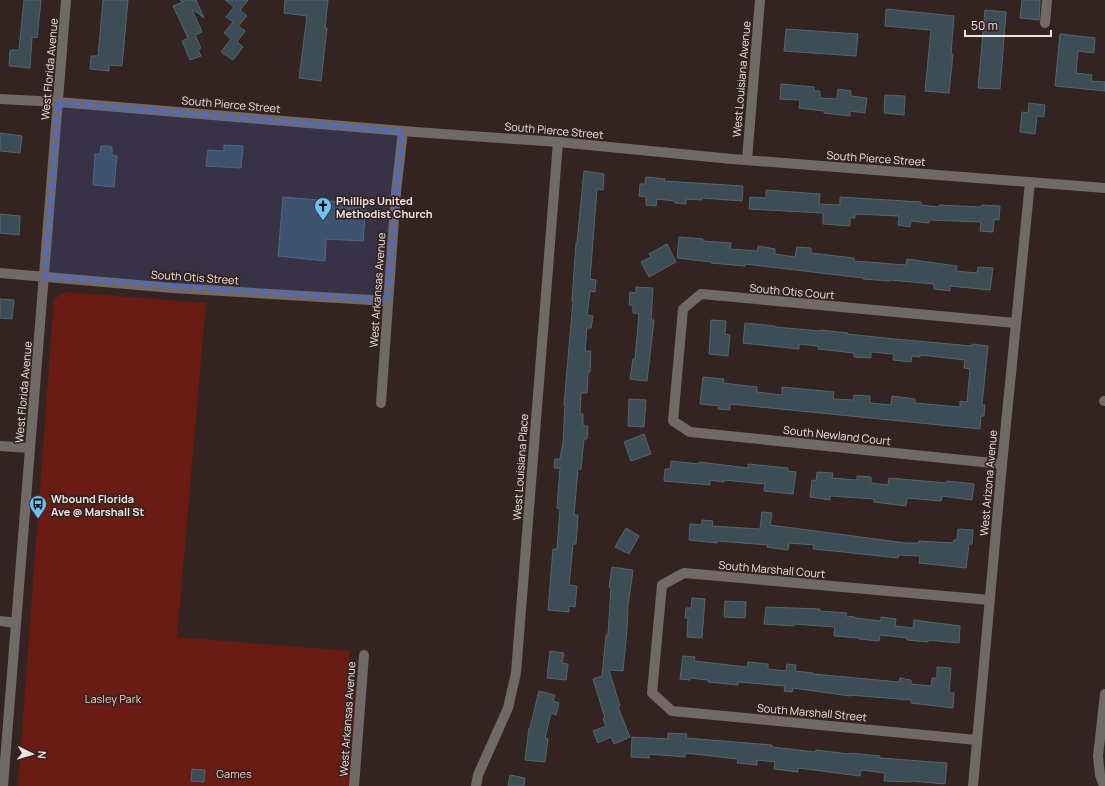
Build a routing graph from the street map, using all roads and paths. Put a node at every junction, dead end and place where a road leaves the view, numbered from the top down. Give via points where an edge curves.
1 (66, 0) edge
2 (760, 0) edge
3 (1047, 0) edge
4 (1045, 23) dead end
5 (0, 99) edge
6 (58, 102) junction
7 (403, 131) junction
8 (558, 142) junction
9 (746, 160) junction
10 (1030, 182) junction
11 (1105, 188) edge
12 (0, 273) edge
13 (44, 277) junction
14 (388, 301) junction
15 (1015, 323) junction
16 (382, 403) dead end
17 (673, 421) joint
18 (0, 446) edge
19 (30, 448) junction
20 (1002, 464) junction
21 (990, 600) junction
22 (0, 622) edge
23 (16, 623) junction
24 (364, 654) dead end
25 (652, 693) joint
26 (1105, 694) edge
27 (977, 740) junction
28 (3, 786) edge
29 (354, 786) edge
30 (476, 786) edge
31 (972, 786) edge
32 (1104, 786) edge

1 - 6 street, West Florida Avenue
2 - 9 street, West Louisiana Avenue
3 - 4 street
5 - 6 street, South Pierce Street
6 - 7 street, South Pierce Street
6 - 13 street, West Florida Avenue
7 - 8 street, South Pierce Street
7 - 14 street, West Arkansas Avenue
8 - 9 street, South Pierce Street
8 - 30 street, West Louisiana Place via 516,673 508,708 478,775
9 - 10 street, South Pierce Street
10 - 11 street, South Pierce Street
10 - 15 street, West Arizona Avenue
12 - 13 street, South Otis Street
13 - 14 street, South Otis Street
13 - 19 street, West Florida Avenue
14 - 16 street, West Arkansas Avenue
15 - 17 street, South Otis Court via 701,294 683,309
15 - 20 street, West Arizona Avenue
17 - 20 street, South Newland Court via 690,432
18 - 19 street
19 - 23 street, West Florida Avenue
20 - 21 street, West Arizona Avenue
21 - 25 street, South Marshall Court via 684,573 662,586
21 - 27 street, West Arizona Avenue
22 - 23 street
23 - 28 street, West Florida Avenue
24 - 29 street, West Arkansas Avenue
25 - 27 street, South Marshall Street via 672,711
26 - 32 street via 1098,756
27 - 31 street, West Arizona Avenue

